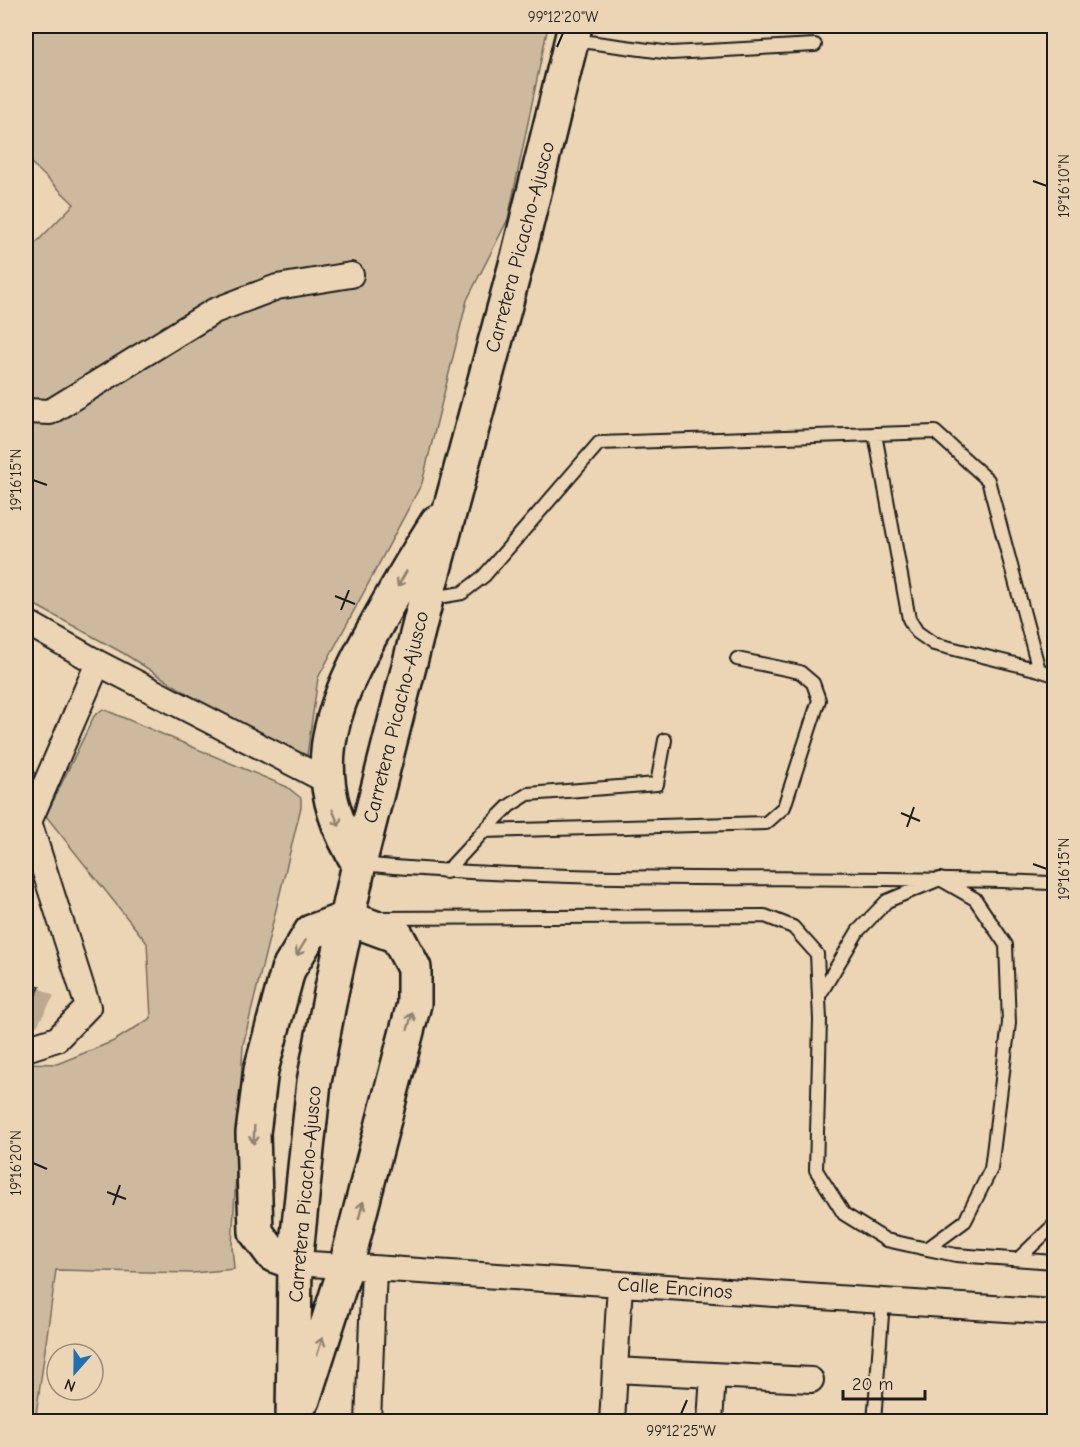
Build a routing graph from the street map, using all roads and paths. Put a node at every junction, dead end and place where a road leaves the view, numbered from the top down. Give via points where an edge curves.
1 (574, 32) edge
2 (815, 45) dead end
3 (351, 275) dead end
4 (26, 411) edge
5 (874, 434) junction
6 (455, 493) junction
7 (426, 599) junction
8 (26, 622) edge
9 (737, 659) dead end
10 (98, 663) junction
11 (1039, 670) junction
12 (1054, 675) edge
13 (664, 740) dead end
14 (327, 781) junction
15 (484, 831) junction
16 (359, 864) junction
17 (446, 872) junction
18 (940, 879) junction
19 (1054, 883) edge
20 (348, 918) junction
21 (819, 997) junction
22 (26, 1049) edge
23 (1054, 1226) edge
24 (927, 1249) junction
25 (1018, 1259) junction
26 (1054, 1262) edge
27 (295, 1263) junction
28 (360, 1268) junction
29 (621, 1284) junction
30 (883, 1301) junction
31 (1054, 1312) edge
32 (615, 1370) junction
33 (713, 1375) junction
34 (811, 1380) dead end
35 (294, 1422) edge
36 (368, 1422) edge
37 (612, 1422) edge
38 (710, 1422) edge
39 (874, 1422) edge

1 - 2 lane via 671,53
1 - 6 main road, Carretera Picacho-Ajusco
3 - 4 street via 277,287 214,311 50,412
5 - 7 lane via 599,442 484,576 462,593
5 - 11 lane via 935,432 988,480
5 - 11 lane via 909,619 917,632 934,644
6 - 7 main road, Carretera Picacho-Ajusco
6 -> 14 main road via 403,575 338,701 328,739
7 - 16 main road, Carretera Picacho-Ajusco
8 - 10 street
9 - 15 lane via 800,672 813,682 819,700 784,807 766,823
10 - 14 street
10 - 22 street via 29,822 88,1007 57,1040
11 - 12 lane
13 - 15 lane via 657,784 528,795 509,806
14 -> 16 main road via 331,806
15 - 17 lane
16 - 17 lane
16 - 20 main road, Carretera Picacho-Ajusco
17 - 18 lane
18 - 19 lane
18 - 21 lane via 887,901 858,931
18 - 24 lane via 975,899 1006,945 1009,1023 991,1169 965,1221
20 - 21 lane via 765,916 793,927 817,954
20 - 27 main road, Carretera Picacho-Ajusco via 314,1082
20 -> 27 main road via 311,932 288,970 261,1070 253,1133 256,1232 273,1255
28 -> 20 main road via 414,1004 414,968 398,936
21 - 24 lane via 816,1170 844,1214 886,1240
23 - 25 lane
24 - 25 lane
25 - 26 lane
27 - 28 street, Calle Encinos
27 - 35 main road, Carretera Picacho-Ajusco
28 - 29 street, Calle Encinos
35 -> 28 main road
28 - 36 street
29 - 30 street, Calle Encinos
29 - 32 street
30 - 31 street, Calle Encinos
30 - 39 lane
32 - 33 street
32 - 37 street
33 - 34 street
33 - 38 street

